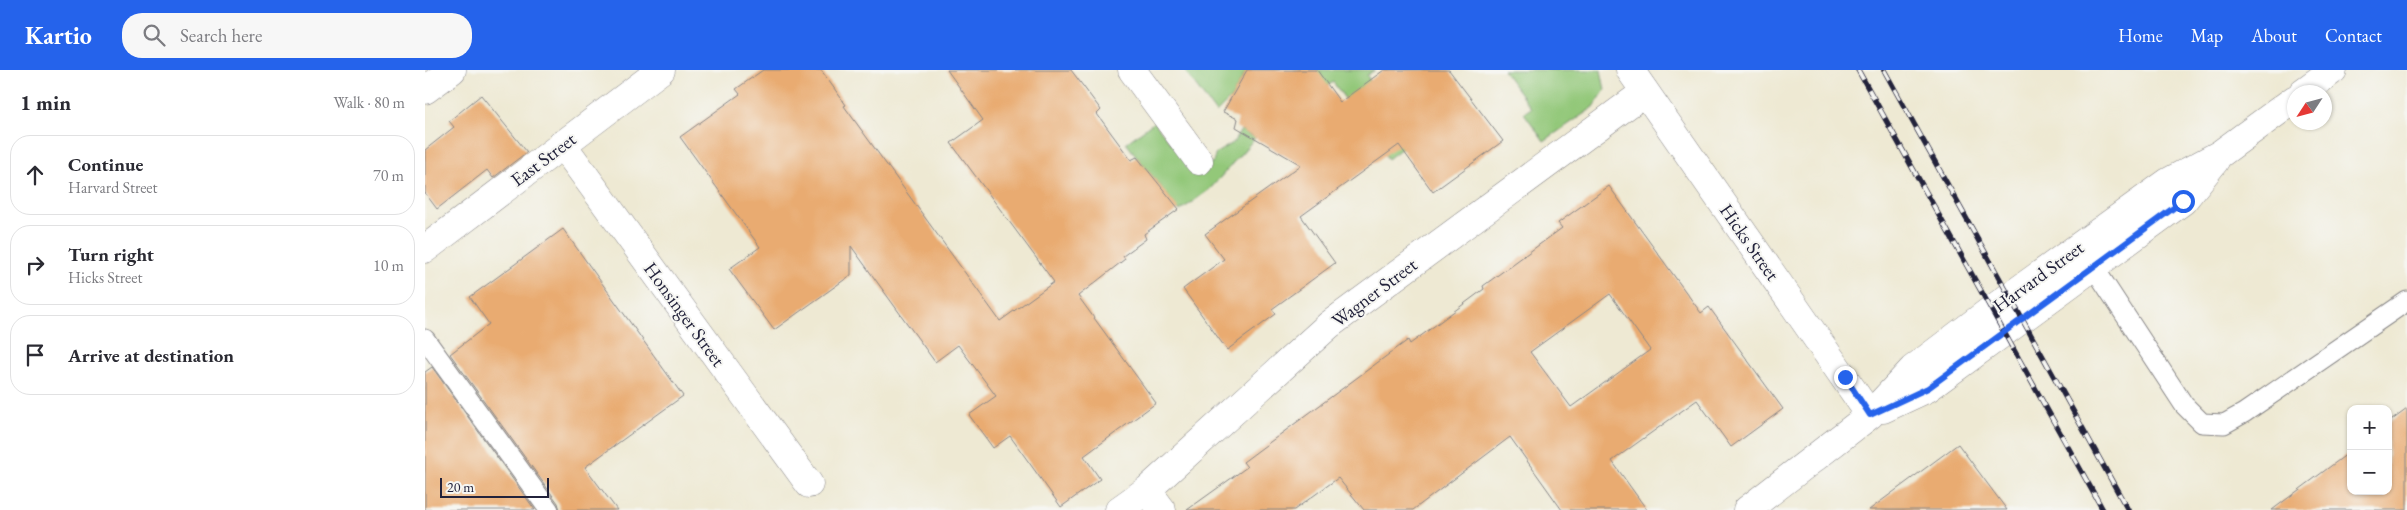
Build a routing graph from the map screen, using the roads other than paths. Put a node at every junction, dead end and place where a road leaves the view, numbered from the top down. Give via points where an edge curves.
1 (452, 70) edge
2 (661, 70) edge
3 (1132, 70) edge
4 (2333, 70) edge
5 (1637, 81) edge
6 (2313, 85) edge
7 (425, 90) edge
8 (2287, 105) edge
9 (562, 144) junction
10 (2220, 154) junction
11 (1199, 161) dead end
12 (425, 249) edge
13 (2093, 266) junction
14 (2407, 301) edge
15 (425, 340) edge
16 (1870, 415) junction
17 (809, 484) dead end
18 (1155, 500) edge
19 (549, 510) edge
20 (1119, 510) edge
21 (1747, 510) edge

1 - 7 street
2 - 9 street, East Street
3 - 11 street
4 - 6 street
5 - 16 street, Hicks Street
5 - 18 street, Wagner Street via 1329,325
8 - 10 street, Harvard Street
9 - 12 street, East Street
9 - 17 street, Honsinger Street
10 - 13 street, Harvard Street via 2183,201
10 - 16 street, Harvard Street via 2168,182 1991,310 1913,369
13 - 14 lane via 2184,404 2202,422 2224,424 2244,413
13 - 16 street, Harvard Street via 1928,388
15 - 19 lane
16 - 21 street, Harvard Street
18 - 20 street, Wagner Street

